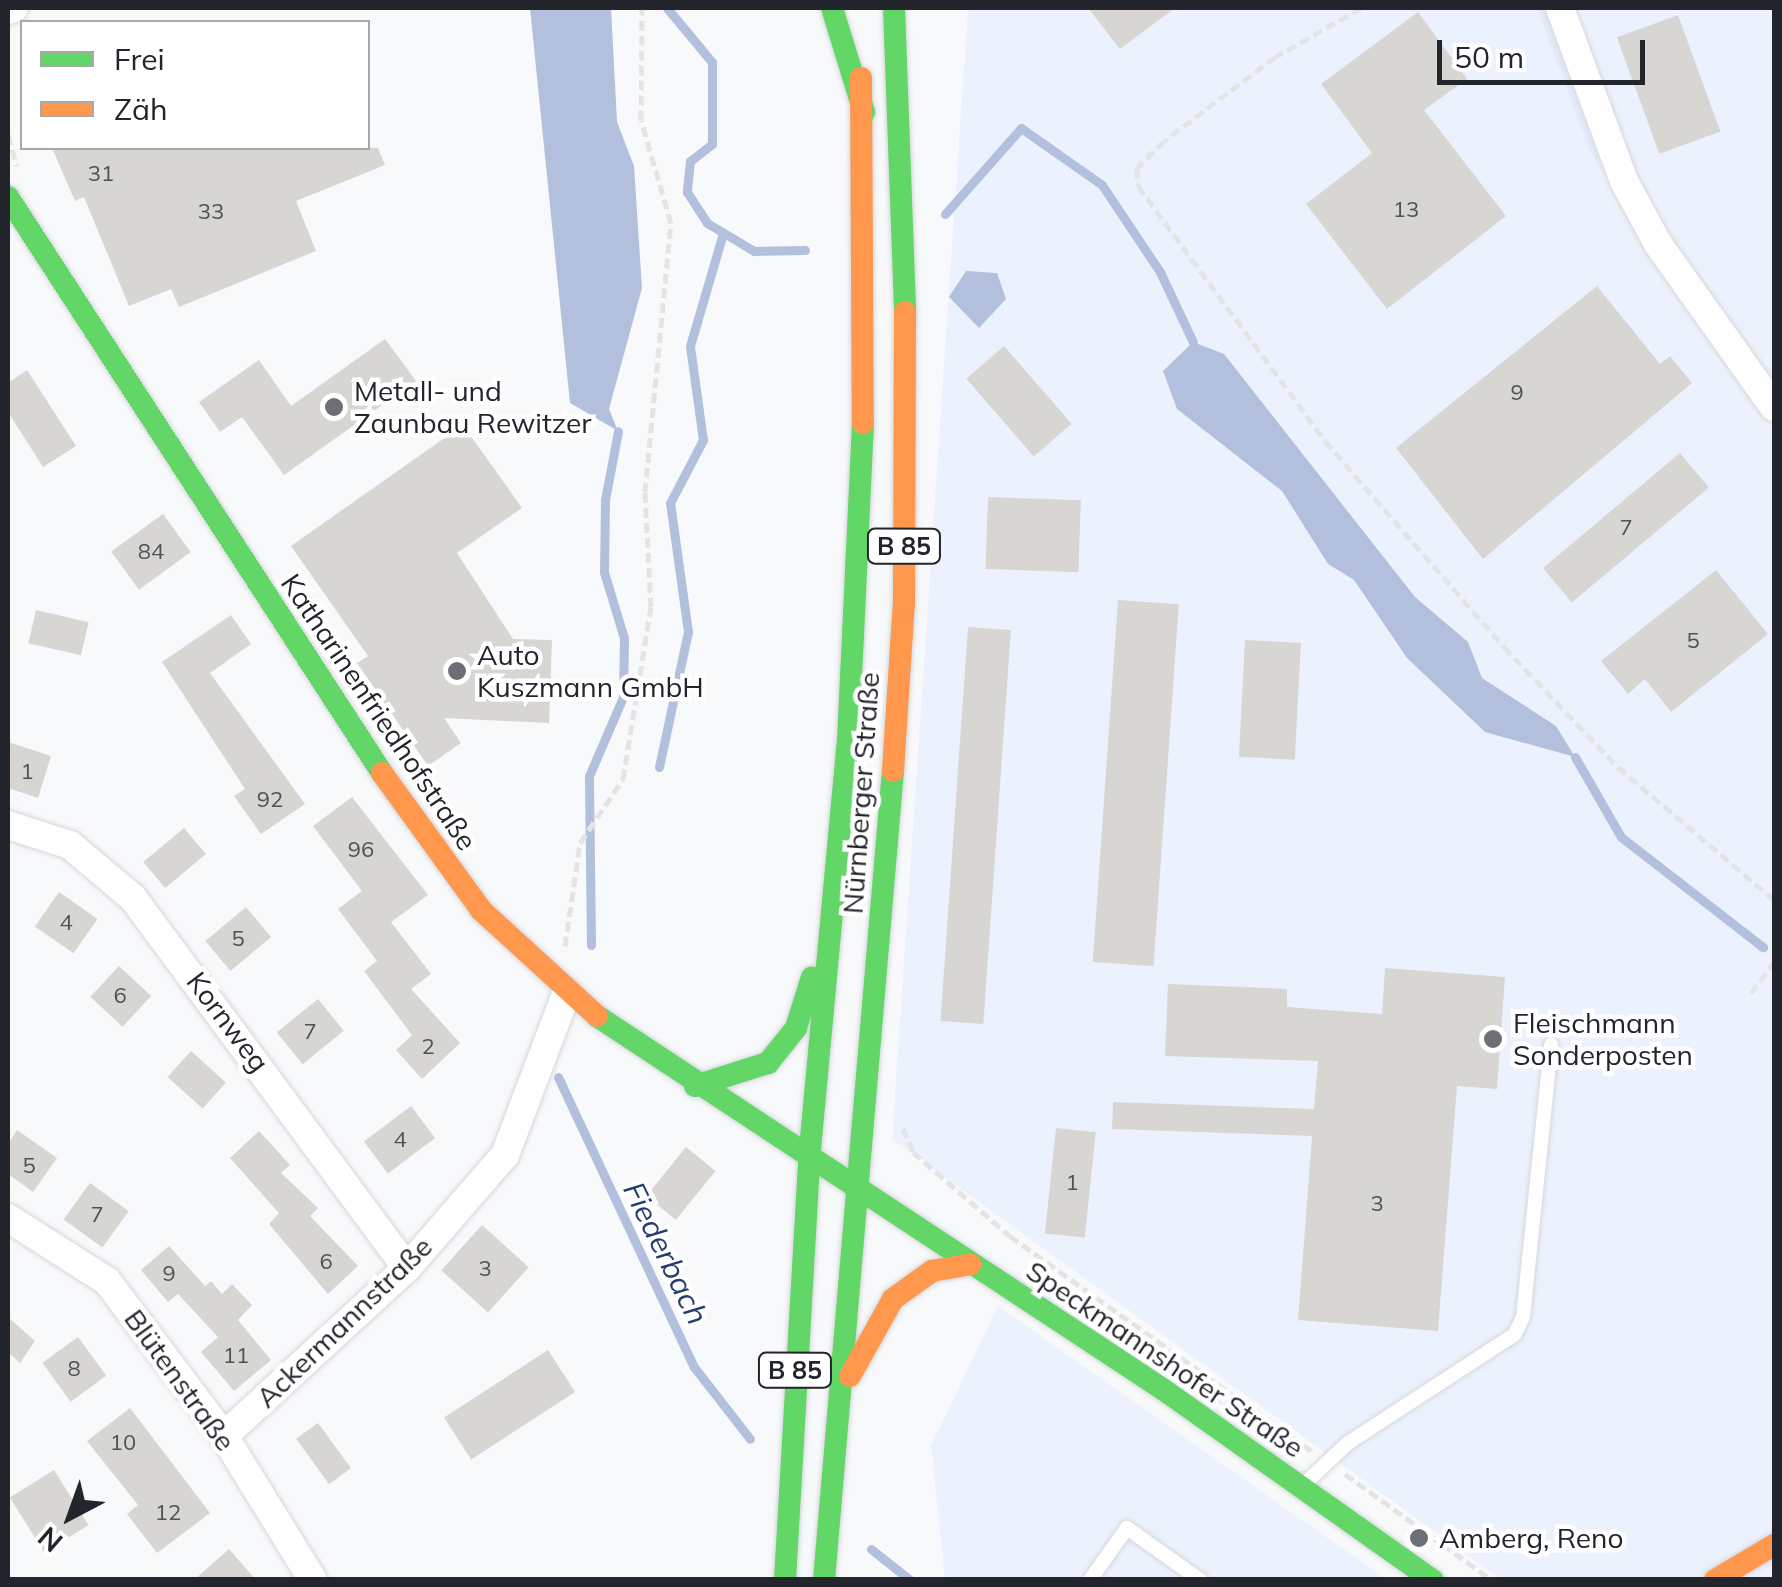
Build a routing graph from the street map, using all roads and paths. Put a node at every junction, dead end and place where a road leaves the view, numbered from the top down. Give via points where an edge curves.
1 (642, 8) edge
2 (832, 8) edge
3 (855, 8) edge
4 (894, 8) edge
5 (1362, 8) edge
6 (1560, 8) edge
7 (864, 112) junction
8 (8, 135) edge
9 (20, 175) dead end
10 (8, 197) edge
11 (1774, 407) edge
12 (8, 824) edge
13 (836, 885) junction
14 (1774, 900) edge
15 (554, 945) dead end
16 (564, 954) junction
17 (571, 961) dead end
18 (1774, 963) edge
19 (567, 992) junction
20 (1751, 993) dead end
21 (1551, 1044) dead end
22 (695, 1086) junction
23 (900, 1123) dead end
24 (809, 1160) junction
25 (861, 1194) junction
26 (8, 1218) edge
27 (970, 1264) junction
28 (407, 1268) junction
29 (842, 1394) junction
30 (224, 1436) junction
31 (1325, 1460) junction
32 (1302, 1487) junction
33 (1774, 1545) edge
34 (308, 1577) edge
35 (785, 1580) edge
36 (824, 1580) edge
37 (1090, 1580) edge
38 (1200, 1580) edge
39 (1432, 1580) edge
40 (1492, 1580) edge
41 (1716, 1580) edge

1 - 16 path via 641,120 671,223 644,492 650,607 624,779 580,843
2 - 7 main road
3 - 7 main road, Nürnberger Straße / B 85
4 - 25 main road, Nürnberger Straße / B 85 via 906,182 904,602
5 - 14 path via 1275,58 1164,141 1137,168 1138,186 1325,441 1504,647 1618,767
6 - 11 street via 1649,228
7 - 13 main road, Nürnberger Straße / B 85 via 862,426
8 - 9 path
10 - 19 main road, Katharinenfriedhofstraße via 406,812 481,910
12 - 28 street, Kornweg via 70,845 133,898
13 - 22 main road via 783,1048 731,1080
13 - 24 main road, Nürnberger Straße / B 85
15 - 16 path
16 - 17 path
18 - 20 path
19 - 22 main road, Katharinenfriedhofstraße
19 - 28 street, Ackermannstraße via 506,1155
21 - 31 lane via 1524,1317 1515,1334
22 - 24 main road, Katharinenfriedhofstraße
23 - 31 path via 913,1152 1010,1236
24 - 25 main road, Katharinenfriedhofstraße
24 - 35 main road, Nürnberger Straße / B 85
25 - 27 main road, Speckmannshofer Straße
25 - 29 main road, Nürnberger Straße / B 85
26 - 30 street, Blütenstraße via 107,1281
27 - 29 main road via 932,1270 893,1298
27 - 32 main road, Speckmannshofer Straße
28 - 30 street, Ackermannstraße
29 - 36 main road, Nürnberger Straße / B 85
30 - 34 street, Blütenstraße
31 - 32 lane
31 - 40 path
32 - 39 main road, Speckmannshofer Straße
33 - 41 main road
37 - 38 lane via 1127,1528

